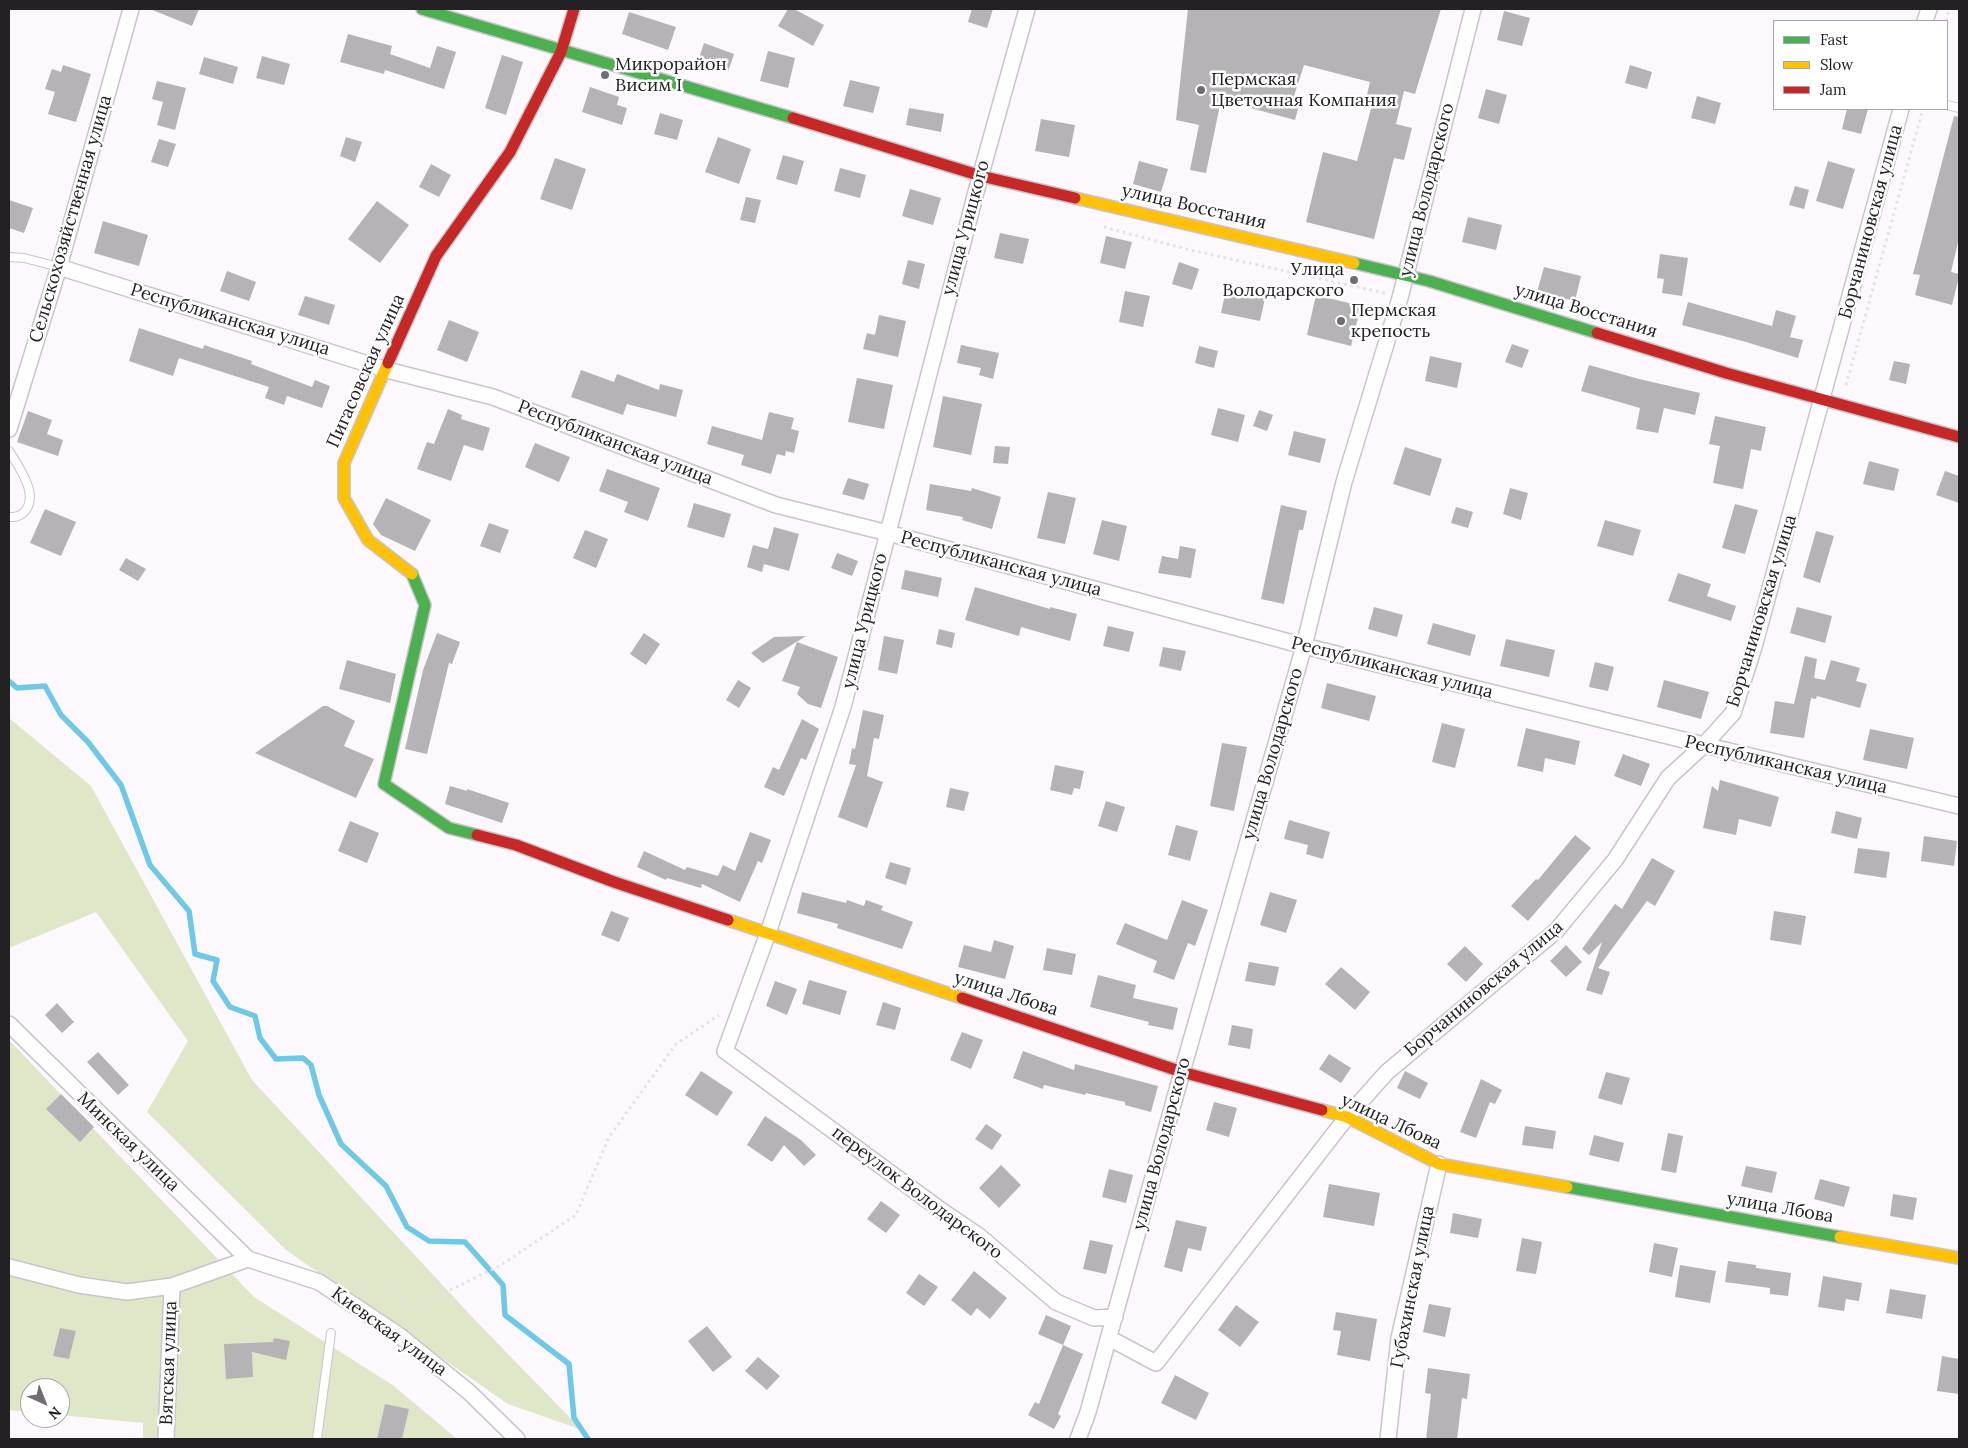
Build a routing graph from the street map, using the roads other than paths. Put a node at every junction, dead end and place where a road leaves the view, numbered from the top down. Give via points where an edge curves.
1 (131, 9) edge
2 (422, 9) edge
3 (574, 9) edge
4 (1026, 9) edge
5 (1474, 9) edge
6 (561, 52) junction
7 (1901, 110) edge
8 (981, 176) junction
9 (9, 257) edge
10 (59, 267) junction
11 (1405, 275) junction
12 (387, 370) junction
13 (1822, 400) junction
14 (9, 429) edge
15 (1959, 437) edge
16 (9, 451) edge
17 (9, 517) edge
18 (888, 533) junction
19 (1304, 646) junction
20 (1704, 745) junction
21 (384, 784) joint
22 (1959, 806) edge
23 (768, 934) junction
24 (9, 1024) edge
25 (725, 1051) joint
26 (1182, 1072) junction
27 (1347, 1117) junction
28 (1439, 1164) junction
29 (1959, 1258) edge
30 (248, 1259) junction
31 (9, 1267) edge
32 (172, 1286) junction
33 (1115, 1317) junction
34 (331, 1333) dead end
35 (1109, 1338) junction
36 (166, 1439) edge
37 (318, 1439) edge
38 (517, 1439) edge
39 (1078, 1439) edge
40 (1388, 1439) edge

1 - 10 street, Сельскохозяйственная улица
2 - 6 street, улица Восстания
3 - 6 street, Пигасовская улица
4 - 8 street, улица Урицкого
5 - 11 street, улица Володарского
6 - 8 street, улица Восстания
6 - 12 street, Пигасовская улица via 510,152 436,256
7 - 13 street, Борчаниновская улица
8 - 11 street, улица Восстания
8 - 18 street, улица Урицкого
9 - 10 lane
10 - 12 street, Республиканская улица
10 - 14 street, Сельскохозяйственная улица
11 - 13 street, улица Восстания
11 - 19 street, улица Володарского via 1344,482
12 - 18 street, Республиканская улица via 493,396 776,505
12 - 21 street, Пигасовская улица via 344,463 344,498 368,540 413,575 425,605
13 - 15 street, улица Восстания
13 - 20 street, Борчаниновская улица via 1733,713
16 - 17 lane via 31,498 27,509 19,516
18 - 19 street, Республиканская улица
18 - 23 street, улица Урицкого via 843,707
19 - 20 street, Республиканская улица
19 - 26 street, улица Володарского
20 - 22 street, Республиканская улица
20 - 27 street, Борчаниновская улица via 1668,778 1615,860 1556,931 1387,1072
21 - 23 street, улица Лбова via 449,828 516,845
23 - 25 street, улица Урицкого
23 - 26 street, улица Лбова
24 - 30 street, Минская улица
25 - 33 street, переулок Володарского via 980,1236 1056,1302 1094,1318
26 - 27 street, улица Лбова
26 - 33 street, улица Володарского
27 - 28 street, улица Лбова
27 - 35 street, Борчаниновская улица via 1156,1363
28 - 29 street, улица Лбова
28 - 40 street, Губахинская улица via 1399,1338
30 - 32 street
30 - 38 street, Киевская улица via 318,1282 400,1336 469,1392
31 - 32 street via 79,1285 127,1292
32 - 36 street, Вятская улица
33 - 35 street, улица Володарского
34 - 37 lane
35 - 39 street, улица Володарского

